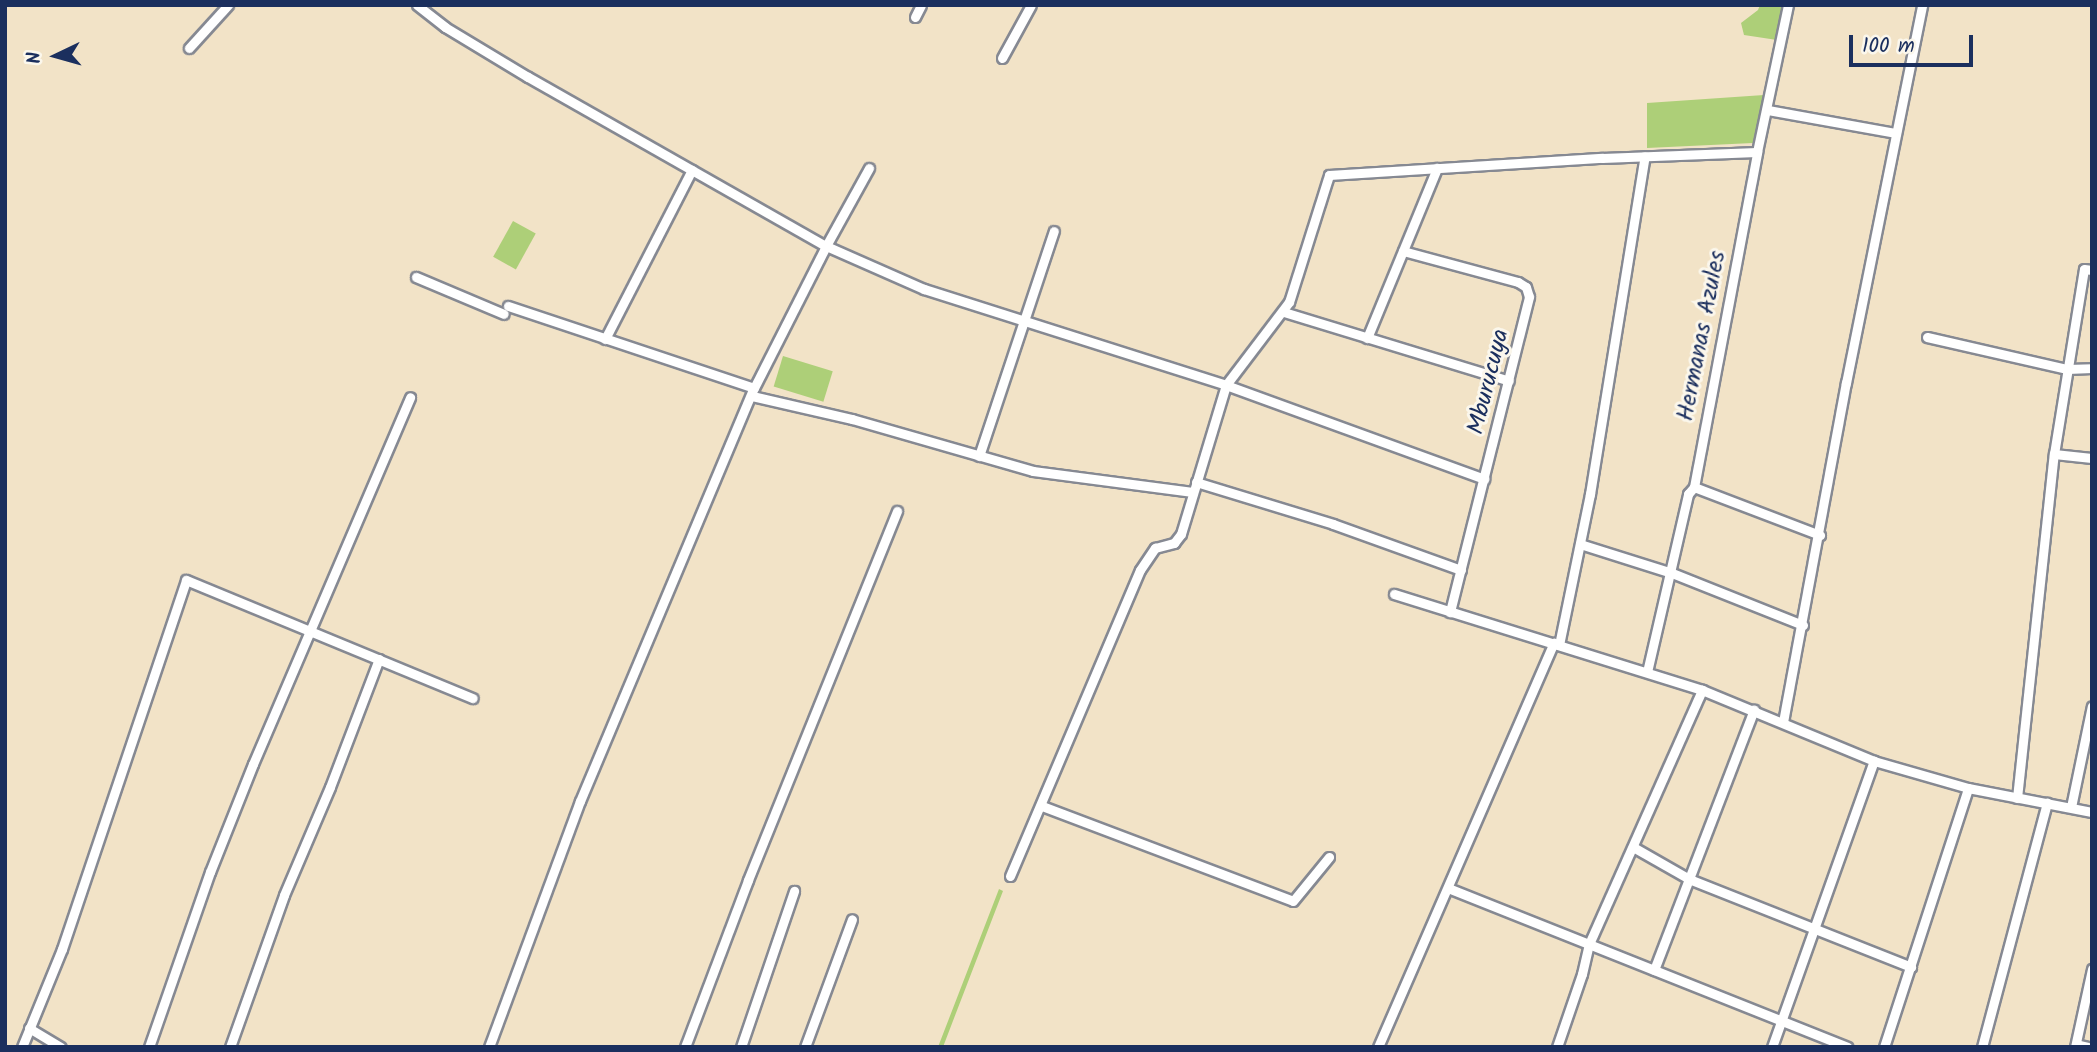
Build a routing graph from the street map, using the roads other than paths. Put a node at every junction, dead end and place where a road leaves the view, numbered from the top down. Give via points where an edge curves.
1 (228, 5) edge
2 (417, 5) edge
3 (921, 5) edge
4 (1031, 5) edge
5 (1788, 5) edge
6 (1923, 5) edge
7 (915, 17) dead end
8 (189, 48) dead end
9 (1002, 58) dead end
10 (1768, 110) junction
11 (1896, 133) junction
12 (1757, 152) junction
13 (1646, 156) junction
14 (869, 168) dead end
15 (1437, 168) junction
16 (692, 170) junction
17 (1054, 231) dead end
18 (826, 246) junction
19 (1403, 251) junction
20 (2092, 270) edge
21 (416, 277) dead end
22 (1284, 313) junction
23 (1024, 321) junction
24 (1927, 337) dead end
25 (605, 338) junction
26 (1367, 338) junction
27 (2092, 368) edge
28 (2067, 369) junction
29 (1509, 381) junction
30 (1226, 385) junction
31 (753, 392) junction
32 (410, 397) dead end
33 (2054, 454) junction
34 (979, 456) junction
35 (2092, 458) edge
36 (1484, 479) junction
37 (1194, 487) junction
38 (1694, 487) junction
39 (897, 511) dead end
40 (1820, 535) junction
41 (1580, 544) junction
42 (1461, 570) junction
43 (1672, 573) junction
44 (1394, 594) dead end
45 (1450, 612) junction
46 (1803, 625) junction
47 (311, 631) junction
48 (1556, 644) junction
49 (379, 659) junction
50 (1647, 672) junction
51 (1702, 690) junction
52 (473, 698) dead end
53 (2092, 706) edge
54 (1754, 709) junction
55 (1783, 722) junction
56 (1874, 761) junction
57 (1968, 788) junction
58 (2017, 798) junction
59 (2047, 803) junction
60 (1042, 806) junction
61 (2071, 807) junction
62 (2092, 812) edge
63 (1633, 847) junction
64 (1329, 857) dead end
65 (1010, 876) dead end
66 (1689, 879) junction
67 (1448, 888) junction
68 (794, 891) dead end
69 (852, 919) dead end
70 (1814, 929) junction
71 (1589, 944) junction
72 (1911, 967) junction
73 (2092, 969) edge
74 (1654, 970) junction
75 (1781, 1021) junction
76 (29, 1028) junction
77 (2075, 1045) edge
78 (22, 1047) edge
79 (61, 1047) edge
80 (149, 1047) edge
81 (230, 1047) edge
82 (489, 1047) edge
83 (685, 1047) edge
84 (741, 1047) edge
85 (805, 1047) edge
86 (1378, 1047) edge
87 (1557, 1047) edge
88 (1772, 1047) edge
89 (1848, 1047) edge
90 (1884, 1047) edge
91 (1982, 1047) edge
92 (2088, 1047) edge

1 - 8 street
2 - 16 street via 516,70
3 - 7 street
4 - 9 street
5 - 10 street, Hermanas Azules
6 - 11 street
10 - 11 street
10 - 12 street, Hermanas Azules
11 - 40 street
12 - 13 street
12 - 38 street, Hermanas Azules
13 - 15 street
13 - 41 street
14 - 18 street
15 - 19 street
15 - 22 street via 1329,175
16 - 18 street
16 - 25 street
17 - 23 street
18 - 23 street via 924,289
18 - 31 street
19 - 26 street
19 - 29 street, Mburucuya via 1526,287 1528,304
20 - 28 street via 2084,269
21 - 25 street via 506,310
22 - 26 street
22 - 30 street
23 - 30 street
23 - 34 street
24 - 28 street
25 - 31 street
26 - 29 street
27 - 28 street
28 - 33 street
29 - 36 street, Mburucuya
30 - 36 street
30 - 37 street
31 - 34 street
31 - 82 street via 575,813
32 - 47 street
33 - 35 street
33 - 58 street
34 - 37 street via 1032,471
36 - 42 street, Mburucuya
37 - 42 street via 1333,524
37 - 60 street via 1176,541 1155,548 1140,570
38 - 40 street
38 - 43 street, Hermanas Azules via 1688,494
39 - 83 street
40 - 46 street
41 - 43 street
41 - 48 street
42 - 45 street, Mburucuya
43 - 46 street
43 - 50 street, Hermanas Azules
44 - 45 street
45 - 48 street
46 - 55 street
47 - 49 street
47 - 76 street via 186,580 62,949
47 - 80 street via 210,872
48 - 50 street
48 - 67 street
49 - 52 street
49 - 81 street via 284,895
50 - 51 street
51 - 54 street
51 - 63 street
53 - 61 street
54 - 55 street
54 - 66 street
55 - 56 street
56 - 57 street
56 - 70 street
57 - 58 street
57 - 72 street
58 - 59 street
59 - 61 street
59 - 91 street
60 - 64 street via 1293,901
60 - 65 street
61 - 62 street
63 - 66 street
63 - 71 street
66 - 70 street
66 - 74 street
67 - 71 street
67 - 86 street
68 - 84 street
69 - 85 street
70 - 72 street
70 - 75 street
71 - 74 street
71 - 87 street
72 - 90 street
73 - 77 street
74 - 75 street
75 - 88 street
75 - 89 street
76 - 78 street
76 - 79 street
77 - 92 street

